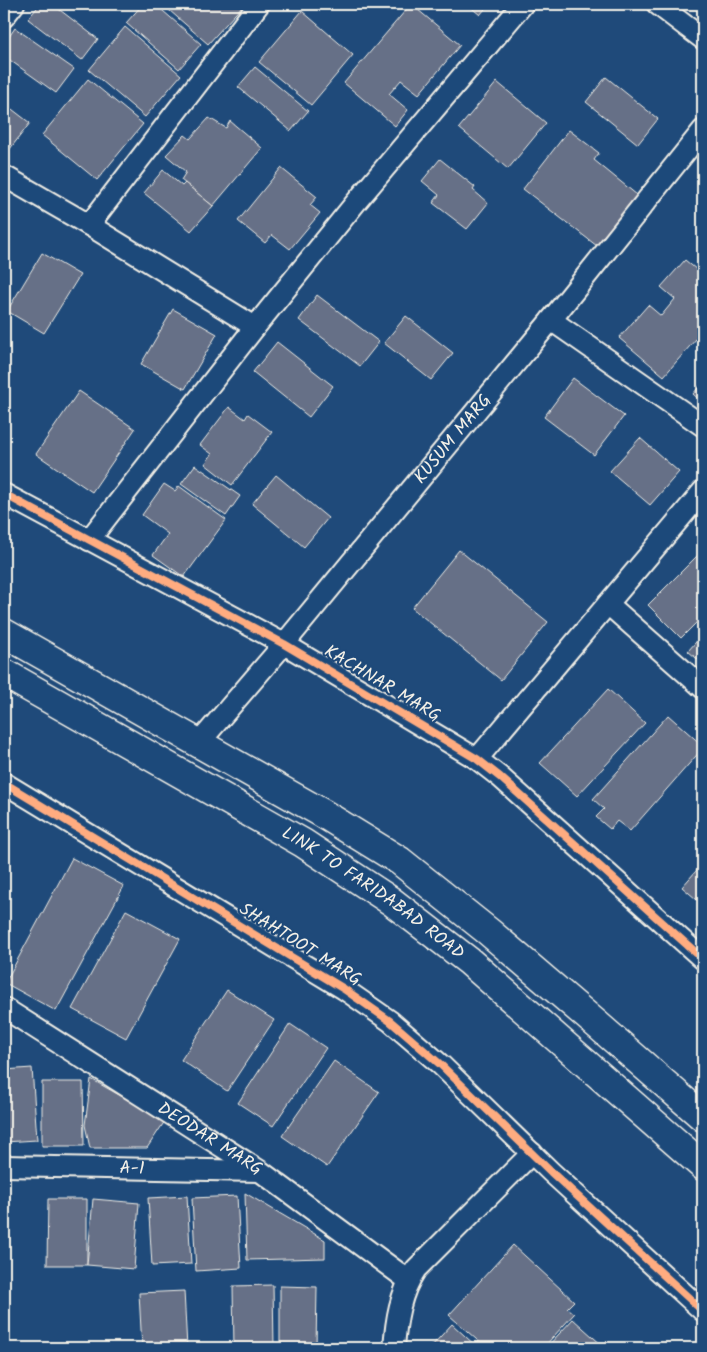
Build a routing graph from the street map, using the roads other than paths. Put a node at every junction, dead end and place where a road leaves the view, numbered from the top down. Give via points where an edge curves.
1 (14, 4) edge
2 (258, 4) edge
3 (524, 4) edge
4 (657, 4) edge
5 (4, 17) edge
6 (703, 39) edge
7 (703, 130) edge
8 (4, 176) edge
9 (89, 225) junction
10 (551, 320) junction
11 (255, 327) junction
12 (703, 426) edge
13 (703, 491) edge
14 (4, 494) edge
15 (89, 540) junction
16 (608, 604) junction
17 (4, 633) edge
18 (284, 644) junction
19 (4, 673) edge
20 (703, 688) edge
21 (199, 743) junction
22 (477, 759) junction
23 (4, 783) edge
24 (703, 960) edge
25 (4, 1008) edge
26 (703, 1118) edge
27 (532, 1153) junction
28 (4, 1166) edge
29 (703, 1166) edge
30 (260, 1171) junction
31 (408, 1280) junction
32 (703, 1311) edge
33 (394, 1348) edge

1 - 5 street
2 - 9 street
3 - 11 street
4 - 6 street
7 - 10 street, KUSUM MARG
8 - 9 street
9 - 11 street
10 - 12 street
10 - 18 street, KUSUM MARG
11 - 15 street
13 - 16 street
14 - 15 street, KACHNAR MARG
15 - 18 street, KACHNAR MARG
16 - 20 street
16 - 22 street
17 - 21 main road, LINK TO FARIDABAD ROAD
18 - 21 street, KUSUM MARG
18 - 22 street, KACHNAR MARG
19 - 29 main road, LINK TO FARIDABAD ROAD via 303,843 391,901 470,962
21 - 26 main road, LINK TO FARIDABAD ROAD via 400,861 497,939
22 - 24 street, KACHNAR MARG
23 - 27 street, SHAHTOOT MARG via 344,989 441,1065
25 - 30 street, DEODAR MARG
27 - 31 street
27 - 32 street, SHAHTOOT MARG
28 - 30 street, A-1
30 - 31 street, DEODAR MARG
31 - 33 street via 401,1298

